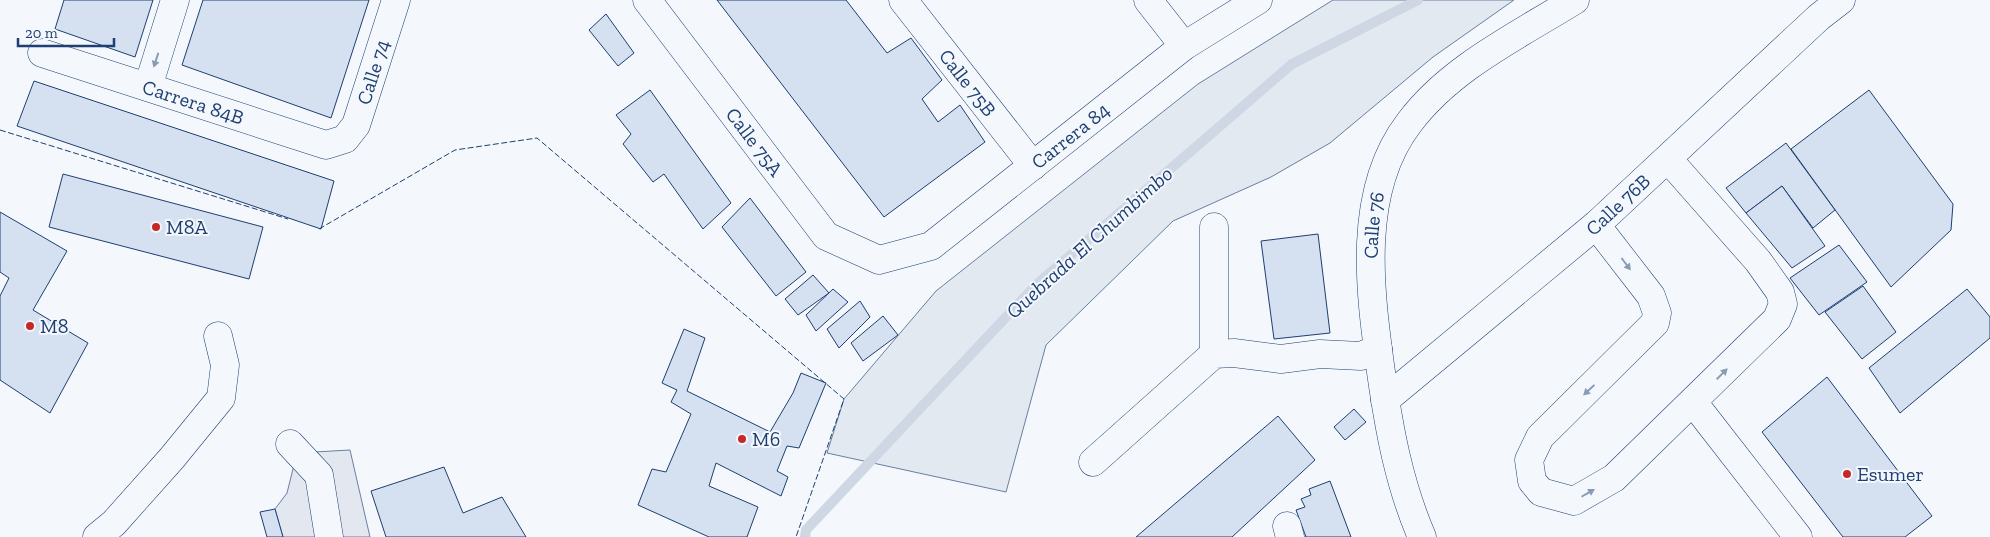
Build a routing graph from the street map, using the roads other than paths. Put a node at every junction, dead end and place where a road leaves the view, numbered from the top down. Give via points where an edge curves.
1 (175, 0) edge
2 (396, 0) edge
3 (647, 0) edge
4 (903, 0) edge
5 (1148, 0) edge
6 (1258, 0) edge
7 (1575, 0) edge
8 (1841, 0) edge
9 (1184, 46) junction
10 (42, 53) dead end
11 (148, 87) junction
12 (345, 139) joint
13 (1668, 159) junction
14 (1033, 166) junction
15 (1596, 225) junction
16 (1214, 227) dead end
17 (879, 260) joint
18 (218, 336) dead end
19 (1378, 349) junction
20 (1214, 354) junction
21 (1385, 400) junction
22 (1693, 402) junction
23 (290, 444) dead end
24 (1093, 462) dead end
25 (97, 537) edge
26 (329, 537) edge
27 (1422, 537) edge
28 (1798, 537) edge

1 -> 11 street
2 - 12 street, Calle 74 via 356,125
3 - 17 street, Calle 75A via 826,236
4 - 14 street, Calle 75B
5 - 9 street
6 - 9 street, Carrera 84
7 - 19 street, Calle 76 via 1453,78 1422,106 1396,143 1382,176 1373,223 1371,254
8 - 13 street, Calle 76B
9 - 14 street, Carrera 84
10 - 11 street, Carrera 84B
11 - 12 street, Carrera 84B via 326,145
13 - 15 street, Calle 76B
22 -> 13 street via 1777,318 1783,304 1780,292 1758,261
14 - 17 street, Carrera 84 via 931,246
15 - 21 street, Calle 76B
15 -> 22 street via 1651,296 1657,313 1655,323 1540,437 1529,460 1532,481 1541,492 1574,501 1614,478
16 - 20 street
18 - 25 street via 225,365 221,398 172,458 114,523
19 - 20 street via 1361,356 1320,354 1281,359
19 - 21 street, Calle 76
20 - 24 street
21 - 27 street, Calle 76 via 1404,491
22 - 28 street
23 - 26 street via 319,475

